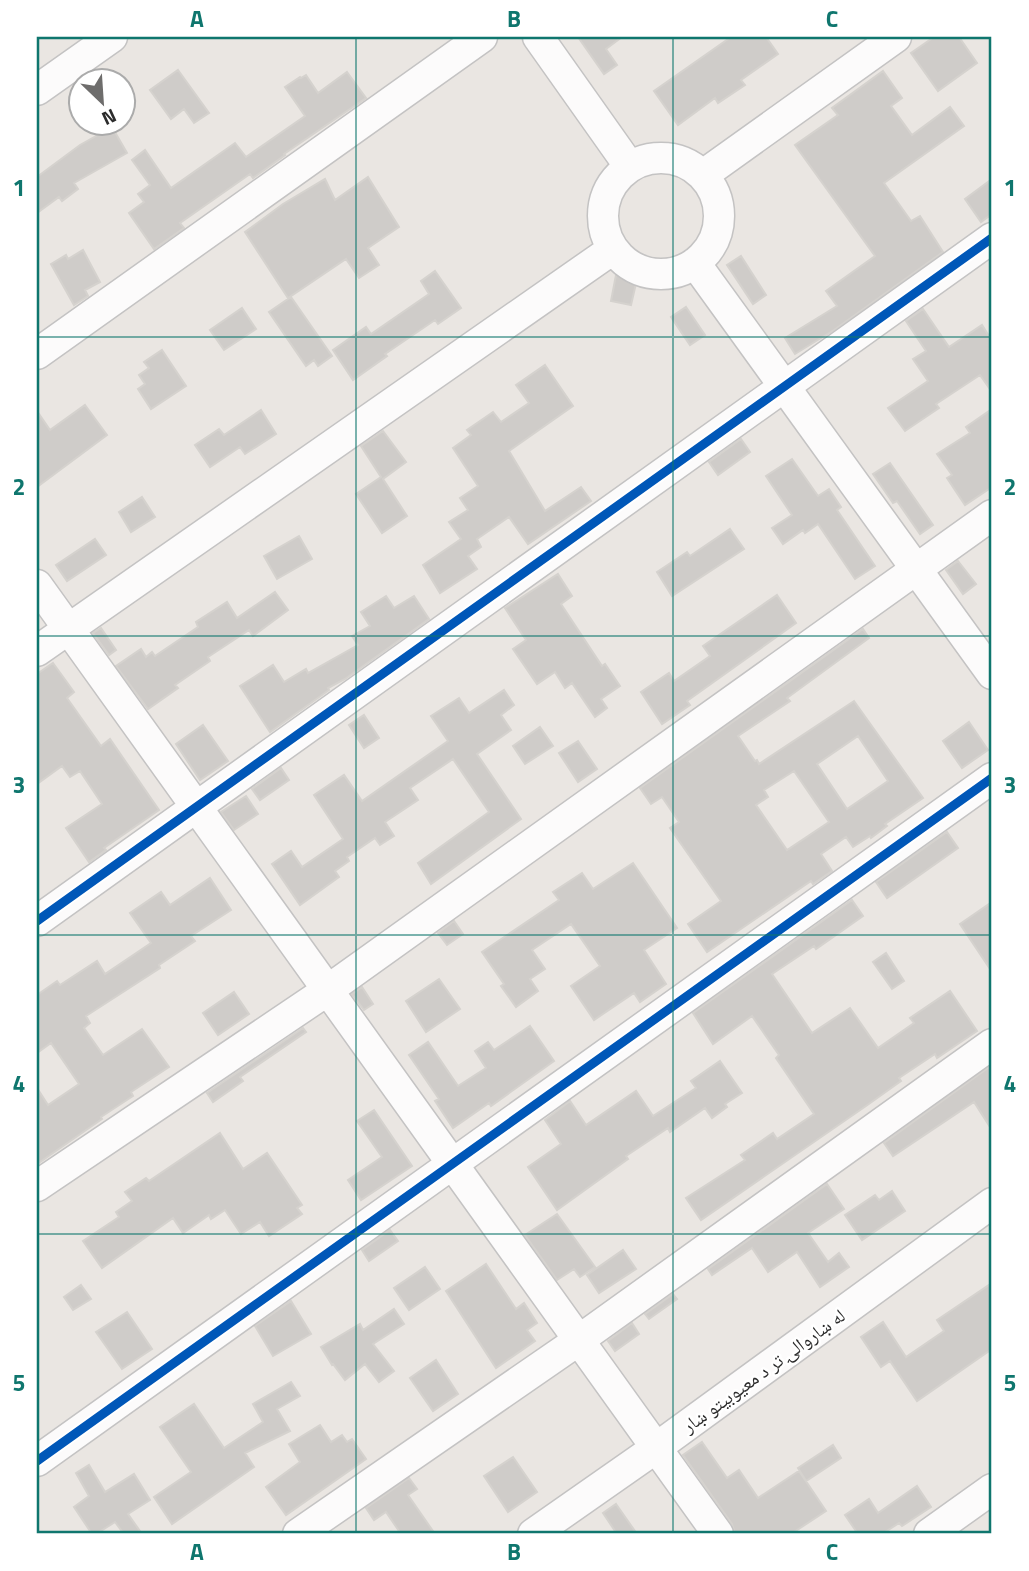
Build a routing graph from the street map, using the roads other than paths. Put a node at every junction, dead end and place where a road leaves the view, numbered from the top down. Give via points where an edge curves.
1 (112, 37) edge
2 (482, 37) edge
3 (538, 37) edge
4 (896, 37) edge
5 (37, 90) edge
6 (630, 167) junction
7 (703, 175) junction
8 (992, 238) edge
9 (612, 249) junction
10 (695, 263) junction
11 (37, 354) edge
12 (785, 386) junction
13 (992, 515) edge
14 (916, 569) junction
15 (37, 585) edge
16 (68, 629) junction
17 (37, 651) edge
18 (992, 674) edge
19 (992, 778) edge
20 (196, 807) junction
21 (37, 921) edge
22 (328, 990) junction
23 (992, 1044) edge
24 (452, 1164) junction
25 (37, 1186) edge
26 (992, 1203) edge
27 (579, 1340) junction
28 (656, 1448) junction
29 (37, 1461) edge
30 (992, 1489) edge
31 (298, 1534) edge
32 (533, 1534) edge
33 (718, 1534) edge
34 (929, 1534) edge

1 - 5 street
2 - 11 street
3 - 6 street
4 - 7 street
6 - 7 street via 656,158 670,159
6 - 9 street via 614,183 604,204 603,220
7 - 10 street via 717,201 718,228
8 - 12 street
9 - 10 street via 645,272 672,273
9 - 16 street
10 - 12 street
12 - 14 street
12 - 20 street
13 - 14 street
14 - 18 street
14 - 22 street
15 - 16 street
16 - 17 street
16 - 20 street
19 - 24 street
20 - 21 street
20 - 22 street
22 - 24 street
22 - 25 street
23 - 27 street
24 - 27 street
24 - 29 street
26 - 28 street, له ښاروالۍ تر د معیوبیتو ښار
27 - 28 street
27 - 31 street
28 - 32 street, له ښاروالۍ تر د معیوبیتو ښار
28 - 33 street
30 - 34 street

